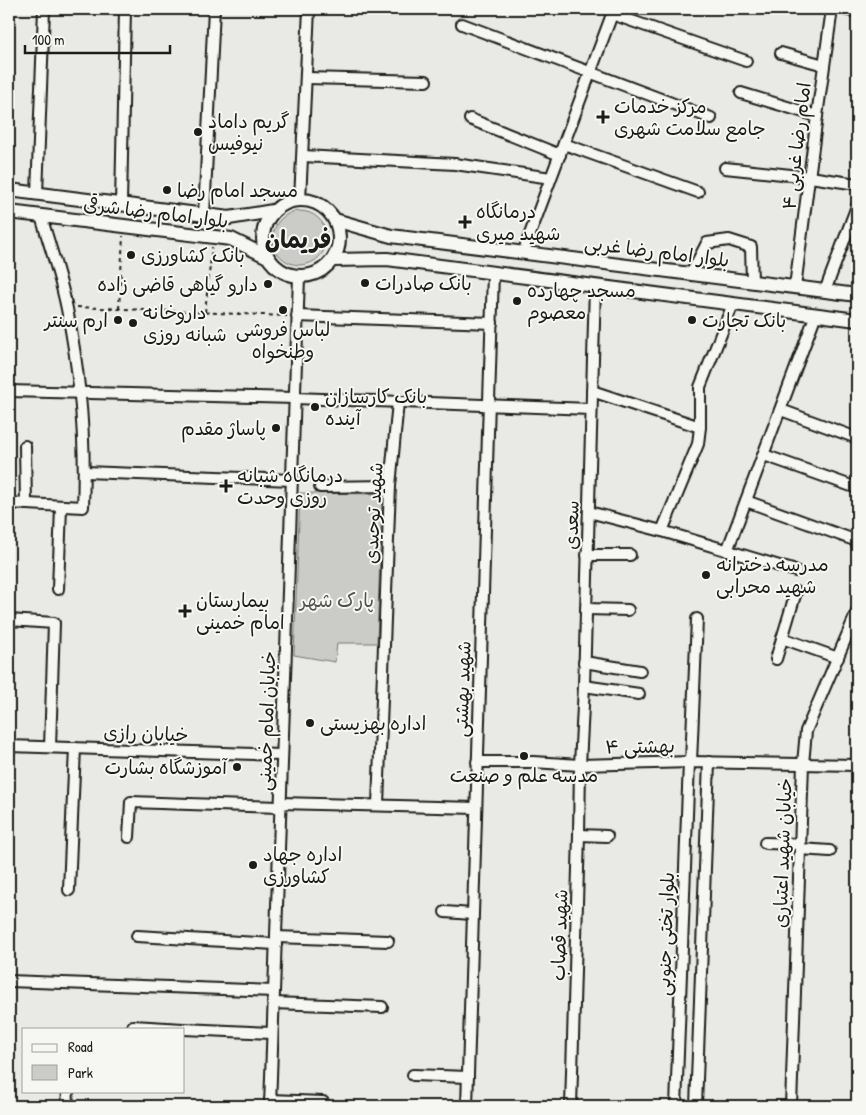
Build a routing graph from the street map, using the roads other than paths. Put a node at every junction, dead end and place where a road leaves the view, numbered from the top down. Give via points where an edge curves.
1 (44, 9) edge
2 (125, 9) edge
3 (214, 9) edge
4 (309, 9) edge
5 (832, 9) edge
6 (843, 9) edge
7 (613, 11) edge
8 (857, 12) edge
9 (462, 24) dead end
10 (781, 54) dead end
11 (746, 61) dead end
12 (824, 65) junction
13 (590, 73) junction
14 (307, 78) junction
15 (426, 82) dead end
16 (741, 93) dead end
17 (817, 116) junction
18 (710, 118) dead end
19 (470, 119) dead end
20 (564, 144) junction
21 (560, 155) junction
22 (303, 156) junction
23 (725, 168) dead end
24 (810, 177) junction
25 (551, 178) junction
26 (857, 184) edge
27 (9, 190) edge
28 (698, 192) dead end
29 (37, 194) junction
30 (300, 200) junction
31 (121, 204) junction
32 (857, 206) edge
33 (9, 212) edge
34 (273, 212) junction
35 (204, 215) junction
36 (42, 216) junction
37 (335, 220) junction
38 (854, 223) edge
39 (523, 253) junction
40 (266, 256) junction
41 (333, 260) junction
42 (493, 273) junction
43 (691, 274) junction
44 (299, 277) junction
45 (752, 282) junction
46 (595, 286) junction
47 (795, 287) junction
48 (825, 291) junction
49 (857, 295) edge
50 (733, 304) junction
51 (816, 314) junction
52 (298, 316) junction
53 (857, 320) edge
54 (492, 324) junction
55 (9, 391) edge
56 (592, 391) junction
57 (80, 393) junction
58 (295, 398) junction
59 (398, 402) junction
60 (489, 404) junction
61 (591, 410) junction
62 (781, 410) junction
63 (700, 427) junction
64 (857, 438) edge
65 (25, 446) dead end
66 (764, 455) junction
67 (85, 472) junction
68 (292, 480) junction
69 (390, 486) junction
70 (320, 487) dead end
71 (857, 488) edge
72 (746, 501) junction
73 (9, 503) edge
74 (26, 504) junction
75 (61, 507) junction
76 (588, 512) junction
77 (662, 532) junction
78 (857, 541) edge
79 (727, 551) junction
80 (587, 555) junction
81 (630, 555) dead end
82 (796, 571) dead end
83 (58, 590) dead end
84 (796, 592) dead end
85 (586, 609) junction
86 (628, 610) dead end
87 (857, 612) edge
88 (697, 619) dead end
89 (9, 620) edge
90 (782, 638) junction
91 (776, 658) dead end
92 (838, 658) junction
93 (584, 662) junction
94 (640, 671) dead end
95 (584, 686) junction
96 (638, 694) dead end
97 (9, 746) edge
98 (50, 747) junction
99 (75, 748) junction
100 (282, 755) junction
101 (477, 762) junction
102 (690, 762) junction
103 (709, 762) junction
104 (803, 764) junction
105 (580, 765) junction
106 (857, 766) edge
107 (280, 805) junction
108 (378, 805) junction
109 (476, 808) junction
110 (579, 835) junction
111 (607, 836) dead end
112 (129, 837) dead end
113 (765, 842) dead end
114 (800, 847) junction
115 (830, 851) dead end
116 (70, 890) dead end
117 (445, 912) dead end
118 (472, 914) junction
119 (137, 936) dead end
120 (276, 941) junction
121 (388, 941) dead end
122 (9, 981) edge
123 (274, 991) junction
124 (274, 1003) junction
125 (382, 1007) dead end
126 (133, 1026) dead end
127 (166, 1028) edge
128 (185, 1029) edge
129 (272, 1033) junction
130 (413, 1075) dead end
131 (468, 1077) junction
132 (68, 1092) edge
133 (323, 1102) dead end
134 (270, 1103) edge
135 (67, 1106) edge
136 (467, 1106) edge
137 (571, 1106) edge
138 (676, 1106) edge
139 (696, 1106) edge
140 (790, 1106) edge

1 - 29 street
2 - 31 street
3 - 35 street
4 - 14 street
5 - 12 street, امام رضا غربی ۴
6 - 8 street
7 - 11 street
7 - 13 street
9 - 13 street
10 - 12 street
12 - 17 street, امام رضا غربی ۴
13 - 18 street
13 - 20 street
14 - 15 street
14 - 22 street
16 - 17 street
17 - 24 street, امام رضا غربی ۴
19 - 21 street
20 - 21 street
20 - 28 street
21 - 25 street
22 - 25 street via 455,164
22 - 30 street
23 - 24 street
24 - 26 street
24 - 47 street, امام رضا غربی ۴
25 - 39 street
27 - 29 main road, بلوار امام رضا شرقی
29 - 31 main road, بلوار امام رضا شرقی
30 - 34 main road via 282,204
30 - 37 main road via 318,204
31 - 35 main road, بلوار امام رضا شرقی
32 - 38 street
33 - 36 main road, بلوار امام رضا شرقی
34 - 35 main road, بلوار امام رضا شرقی via 229,218
34 - 40 main road via 262,233
36 - 40 main road, بلوار امام رضا شرقی via 231,239
36 - 57 street via 67,308
37 - 39 main road, بلوار امام رضا غربی via 391,236
37 - 41 main road via 339,240
38 - 48 street
39 - 43 main road, بلوار امام رضا غربی
40 - 44 main road via 274,267
41 - 42 main road via 387,259
41 - 44 main road via 312,275
42 - 46 main road
42 - 54 street, شهید بهشتی
43 - 45 main road, بلوار امام رضا غربی
43 - 45 street via 707,243 729,240 751,247
44 - 52 street, خیابان امام خمینی
45 - 47 main road, بلوار امام رضا غربی
46 - 50 main road
46 - 56 street, سعدی
47 - 48 main road, بلوار امام رضا غربی
48 - 49 main road, بلوار امام رضا غربی
50 - 51 main road
50 - 63 street via 700,387
51 - 53 main road
51 - 62 street
52 - 54 street
52 - 58 street, خیابان امام خمینی
54 - 60 street, شهید بهشتی
55 - 57 street
56 - 61 street, سعدی
56 - 63 street
57 - 58 street
57 - 67 street
58 - 59 street
58 - 68 street, خیابان امام خمینی
59 - 60 street
59 - 69 street, شهید توحیدی
60 - 61 street
60 - 101 street, شهید بهشتی
61 - 76 street, سعدی
62 - 64 street
62 - 66 street
63 - 77 street via 698,444
65 - 74 street
66 - 71 street
66 - 72 street
67 - 68 street
67 - 75 street via 83,507
68 - 100 street, خیابان امام خمینی
69 - 70 street
69 - 108 street, شهید توحیدی
72 - 78 street
72 - 79 street
73 - 74 street
74 - 75 street
75 - 83 street
76 - 77 street
76 - 80 street, سعدی
77 - 79 street
79 - 82 street
80 - 81 street
80 - 85 street, سعدی
84 - 90 street
85 - 86 street
85 - 93 street, سعدی
87 - 92 street, خیابان شهید اعتباری
88 - 102 street, بلوار تختی جنوبی
89 - 98 street via 54,623
90 - 91 street
90 - 92 street
92 - 104 street, خیابان شهید اعتباری via 806,731
93 - 94 street
93 - 95 street, سعدی
95 - 96 street
95 - 105 street, سعدی
97 - 98 street, خیابان رازی
98 - 99 street, خیابان رازی
99 - 100 street, خیابان رازی
99 - 116 street
100 - 107 street, خیابان امام خمینی
101 - 105 street, بهشتی ۴
101 - 109 street, شهید بهشتی
102 - 103 street, بهشتی ۴
102 - 105 street, بهشتی ۴
102 - 138 street, بلوار تختی جنوبی
103 - 104 street, بهشتی ۴
103 - 139 street, بلوار تختی جنوبی
104 - 106 street, بهشتی ۴
104 - 114 street, خیابان شهید اعتباری
105 - 110 street, شهید قصاب
107 - 108 street
107 - 112 street via 130,802
107 - 120 street, خیابان امام خمینی
108 - 109 street
109 - 118 street, شهید بهشتی
110 - 111 street
110 - 137 street, شهید قصاب
113 - 114 street
114 - 115 street
114 - 140 street, خیابان شهید اعتباری
117 - 118 street
118 - 131 street, شهید بهشتی
119 - 120 street
120 - 121 street
120 - 123 street, خیابان امام خمینی
122 - 123 street
123 - 124 street, خیابان امام خمینی
124 - 125 street
124 - 129 street, خیابان امام خمینی
126 - 127 street
128 - 129 street
129 - 134 street, خیابان امام خمینی
130 - 131 street
131 - 136 street, شهید بهشتی
132 - 135 street
133 - 134 street

